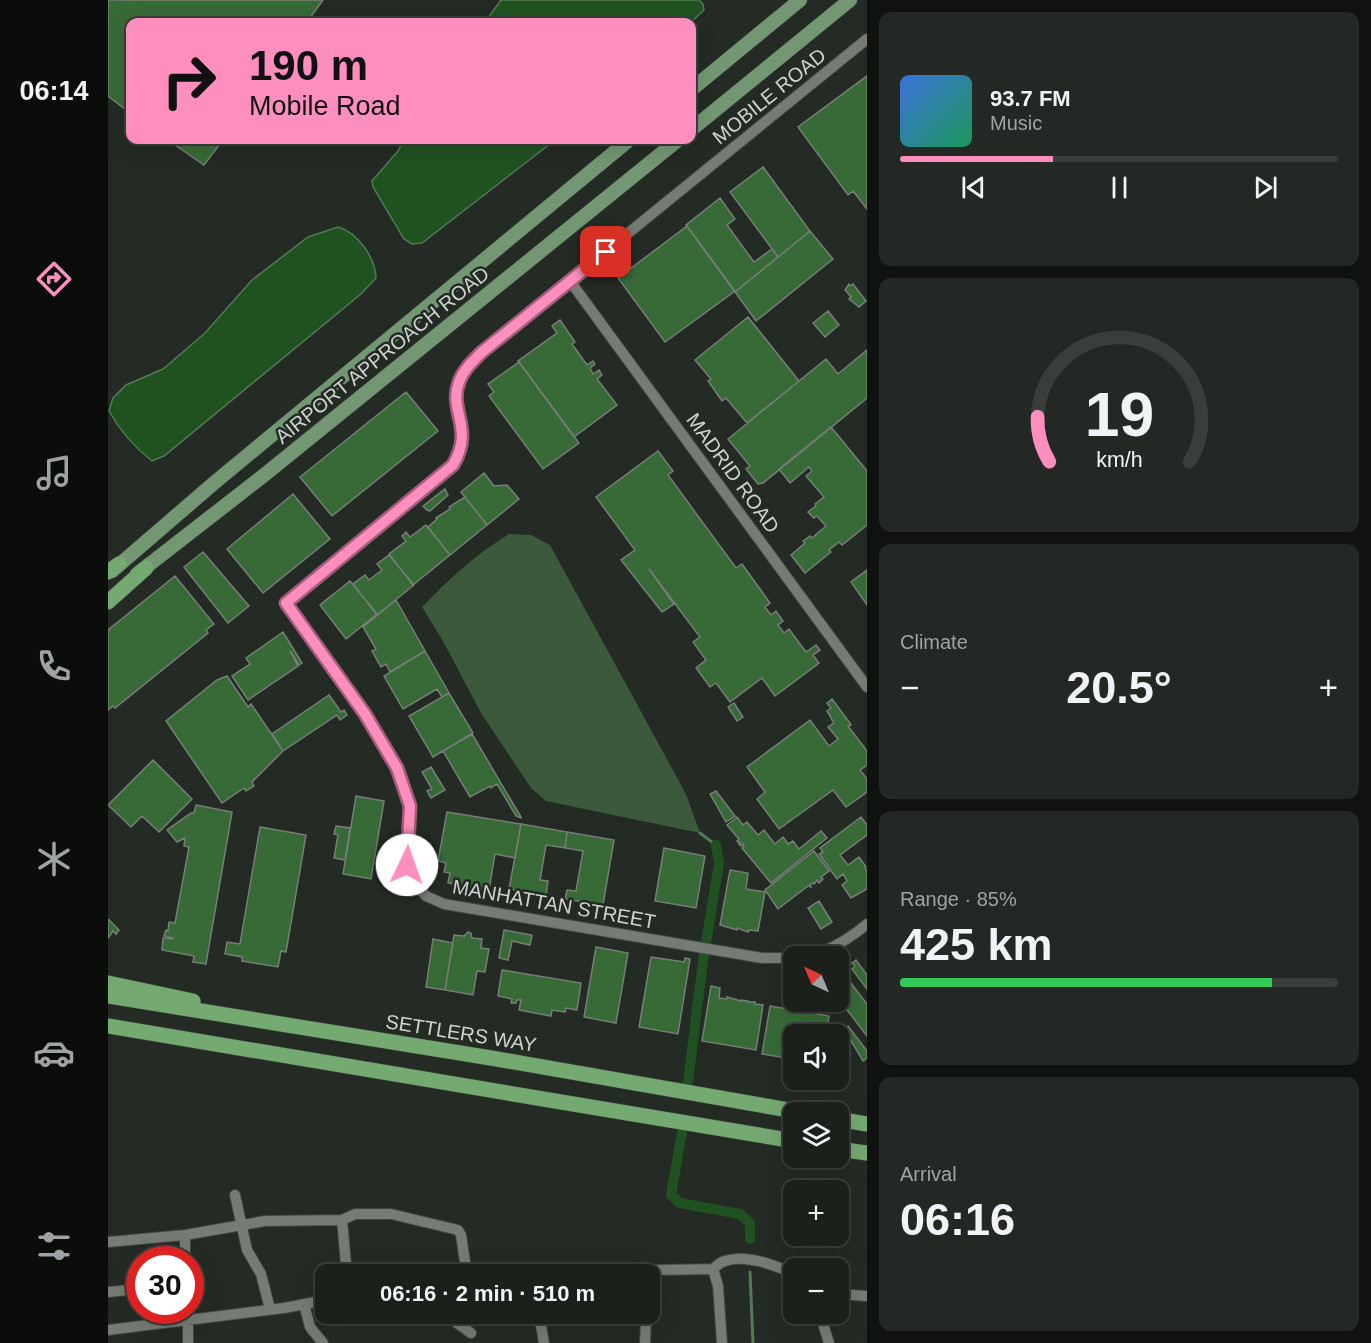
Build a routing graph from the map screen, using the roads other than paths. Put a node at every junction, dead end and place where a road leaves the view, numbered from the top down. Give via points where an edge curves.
1 (800, 0) edge
2 (850, 0) edge
3 (867, 39) edge
4 (696, 86) edge
5 (696, 126) edge
6 (624, 144) edge
7 (673, 144) edge
8 (570, 281) junction
9 (146, 568) joint
10 (112, 570) edge
11 (108, 600) edge
12 (286, 603) joint
13 (867, 687) edge
14 (867, 924) edge
15 (835, 946) edge
16 (783, 958) edge
17 (108, 983) edge
18 (108, 996) edge
19 (108, 1026) edge
20 (491, 1058) junction
21 (783, 1109) edge
22 (849, 1121) edge
23 (867, 1124) edge
24 (783, 1139) edge
25 (849, 1151) edge
26 (867, 1154) edge
27 (235, 1195) dead end
28 (342, 1220) junction
29 (241, 1226) junction
30 (185, 1235) junction
31 (108, 1242) edge
32 (185, 1246) edge
33 (346, 1264) edge
34 (465, 1264) edge
35 (713, 1269) junction
36 (660, 1270) edge
37 (783, 1270) edge
38 (126, 1290) edge
39 (108, 1292) edge
40 (849, 1295) edge
41 (867, 1296) edge
42 (315, 1302) edge
43 (304, 1304) junction
44 (270, 1309) junction
45 (204, 1316) edge
46 (146, 1324) edge
47 (189, 1324) edge
48 (458, 1324) edge
49 (541, 1324) edge
50 (646, 1324) edge
51 (823, 1324) edge
52 (108, 1330) edge
53 (471, 1333) dead end
54 (188, 1343) edge
55 (323, 1343) edge
56 (544, 1343) edge
57 (645, 1343) edge
58 (722, 1343) edge
59 (829, 1343) edge

1 - 4 main road
2 - 5 main road
3 - 8 street, MOBILE ROAD
6 - 10 main road, AIRPORT APPROACH ROAD
7 - 9 main road, AIRPORT APPROACH ROAD
8 - 12 street, MOBILE ROAD via 482,352 465,371 458,385 462,444 453,465
8 - 13 street, MADRID ROAD
9 - 11 highway
12 - 16 street, MANHATTAN STREET via 365,714 397,768 410,806 407,865 426,896 444,904 762,958
14 - 15 street
17 - 20 highway
18 - 20 highway, SETTLERS WAY
19 - 24 highway
20 - 21 highway, SETTLERS WAY
22 - 23 highway
25 - 26 highway
27 - 29 street
28 - 29 street via 280,1220
28 - 33 street
28 - 34 street via 358,1214 391,1214 455,1228 461,1235
29 - 30 street
29 - 44 street via 247,1250 264,1282
30 - 31 street
30 - 32 street
35 - 36 street
35 - 37 street via 725,1260 740,1259
35 - 58 street
38 - 39 street
40 - 41 street
42 - 43 street
43 - 44 street
43 - 55 street via 310,1327
44 - 45 street
46 - 52 street
47 - 54 street
48 - 53 street
49 - 56 street
50 - 57 street
51 - 59 street

